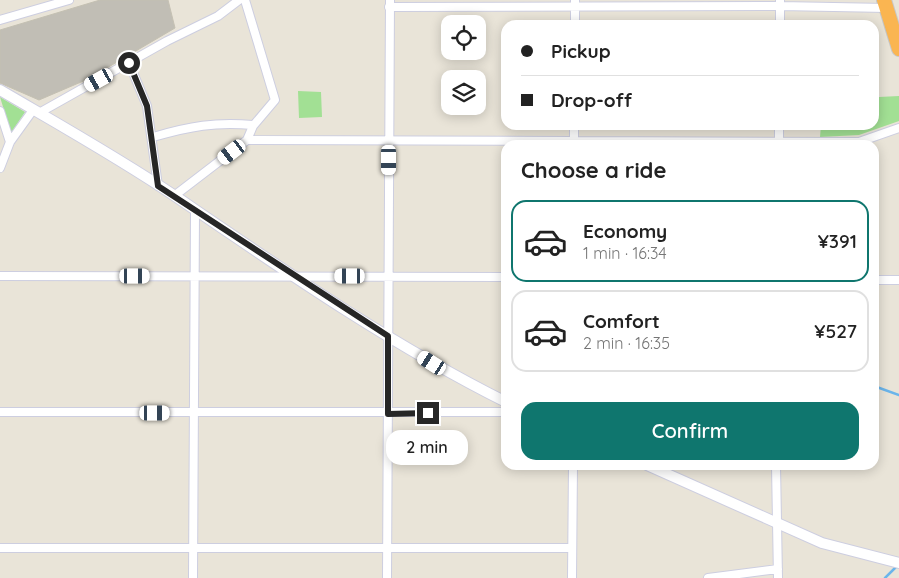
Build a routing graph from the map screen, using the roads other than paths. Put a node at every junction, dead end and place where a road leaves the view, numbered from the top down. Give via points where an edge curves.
1 (69, 0) edge
2 (239, 0) edge
3 (245, 0) edge
4 (575, 3) edge
5 (689, 3) edge
6 (780, 3) edge
7 (390, 4) edge
8 (886, 4) edge
9 (0, 20) edge
10 (575, 20) edge
11 (780, 20) edge
12 (899, 49) edge
13 (129, 63) junction
14 (0, 90) edge
15 (0, 112) edge
16 (36, 112) junction
17 (253, 126) junction
18 (899, 128) edge
19 (153, 137) junction
20 (247, 140) junction
21 (865, 140) edge
22 (389, 141) junction
23 (10, 142) junction
24 (501, 143) edge
25 (0, 168) edge
26 (158, 186) junction
27 (174, 196) junction
28 (195, 212) junction
29 (0, 276) edge
30 (193, 276) junction
31 (388, 276) junction
32 (295, 277) junction
33 (501, 277) edge
34 (879, 280) edge
35 (899, 280) edge
36 (388, 336) junction
37 (501, 400) edge
38 (0, 412) edge
39 (501, 412) edge
40 (193, 413) junction
41 (388, 414) junction
42 (573, 470) edge
43 (659, 470) edge
44 (776, 470) edge
45 (776, 523) junction
46 (0, 548) edge
47 (193, 548) junction
48 (388, 548) junction
49 (572, 548) junction
50 (899, 563) edge
51 (778, 569) junction
52 (193, 578) edge
53 (387, 578) edge
54 (572, 578) edge
55 (708, 578) edge
56 (778, 578) edge

1 - 9 street
2 - 13 street via 218,16
3 - 17 street via 275,100
4 - 5 street
4 - 7 street
4 - 10 street
5 - 6 street
6 - 8 street
6 - 11 street
7 - 22 street
8 - 12 highway
13 - 16 street
13 - 19 street via 147,106
14 - 16 street
15 - 23 street
16 - 23 street
16 - 26 street
17 - 19 street via 224,123 192,126
17 - 20 street
18 - 21 street
19 - 26 street
20 - 22 street
20 - 27 street
22 - 24 street
22 - 31 street
23 - 25 street
26 - 27 street
27 - 28 street
28 - 30 street
28 - 32 street
29 - 30 street
30 - 32 street
30 - 40 street
31 - 32 street
31 - 33 street
31 - 36 street
32 - 36 street
34 - 35 street
36 - 37 street via 446,372
36 - 41 street
38 - 40 street
39 - 41 street
40 - 41 street
40 - 47 street
41 - 48 street
42 - 49 street
43 - 45 street
44 - 45 street
45 - 50 street via 822,543
45 - 51 street
46 - 47 street
47 - 48 street
47 - 52 street
48 - 49 street
48 - 53 street
49 - 54 street
51 - 55 street
51 - 56 street

